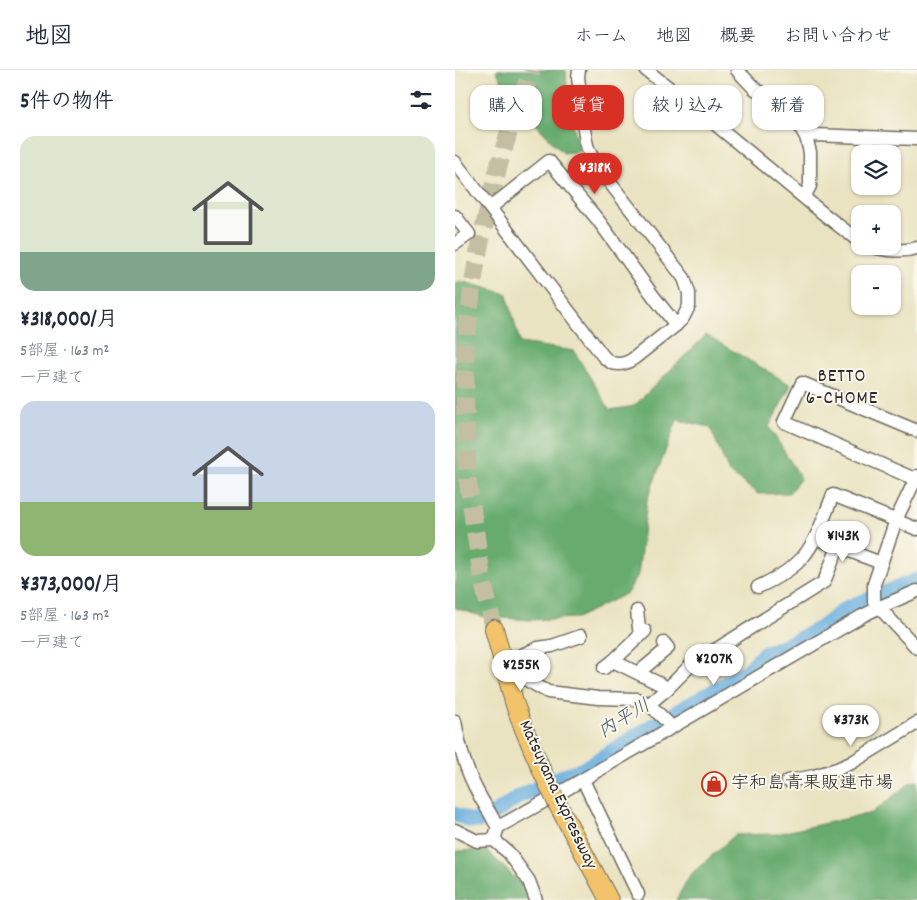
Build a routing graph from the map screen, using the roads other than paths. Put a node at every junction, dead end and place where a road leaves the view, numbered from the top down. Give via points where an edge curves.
1 (579, 70) edge
2 (646, 70) edge
3 (737, 70) edge
4 (805, 137) junction
5 (917, 139) edge
6 (455, 162) edge
7 (804, 197) junction
8 (490, 208) junction
9 (455, 216) edge
10 (851, 235) edge
11 (455, 244) edge
12 (917, 248) edge
13 (901, 252) edge
14 (676, 325) junction
15 (917, 431) edge
16 (916, 479) edge
17 (896, 520) junction
18 (917, 529) edge
19 (815, 538) junction
20 (838, 547) junction
21 (881, 563) junction
22 (758, 587) dead end
23 (917, 591) edge
24 (876, 599) junction
25 (637, 611) dead end
26 (494, 629) tunnel mouth
27 (581, 636) dead end
28 (664, 643) dead end
29 (917, 648) edge
30 (639, 673) junction
31 (667, 689) junction
32 (652, 707) junction
33 (455, 721) edge
34 (917, 723) edge
35 (669, 724) junction
36 (583, 780) junction
37 (788, 781) dead end
38 (494, 820) junction
39 (455, 830) edge
40 (494, 840) junction
41 (639, 894) dead end
42 (538, 899) edge
43 (609, 900) edge

1 - 14 street via 585,134 591,157 684,278 689,306
2 - 7 street
3 - 4 street via 755,88 781,104 794,117
4 - 5 street
4 - 7 street via 810,186
6 - 8 street
7 - 10 street
8 - 14 street via 611,363 627,363
8 - 14 street via 549,161 598,220
9 - 11 street via 469,234
12 - 13 street
15 - 16 street via 802,383 784,422
16 - 17 street
17 - 18 street
17 - 19 street via 833,494
17 - 21 street
19 - 20 street
19 - 22 street via 802,558 781,576
20 - 21 street
20 - 31 street via 824,582 691,665
21 - 24 street via 874,584
23 - 24 street
24 - 29 street
24 - 35 street via 841,628
25 - 30 street via 642,634 608,664
26 - 43 highway, Matsuyama Expressway, bridge via 524,730 558,805
27 - 32 street via 515,658 521,676 548,692 598,698 637,698
28 - 30 street via 668,648
30 - 31 street
31 - 32 street
32 - 35 street
33 - 38 street via 464,761
34 - 37 street via 851,763
35 - 36 street
36 - 38 street
36 - 41 street
38 - 40 street
39 - 40 street via 477,841
40 - 42 street via 509,853

